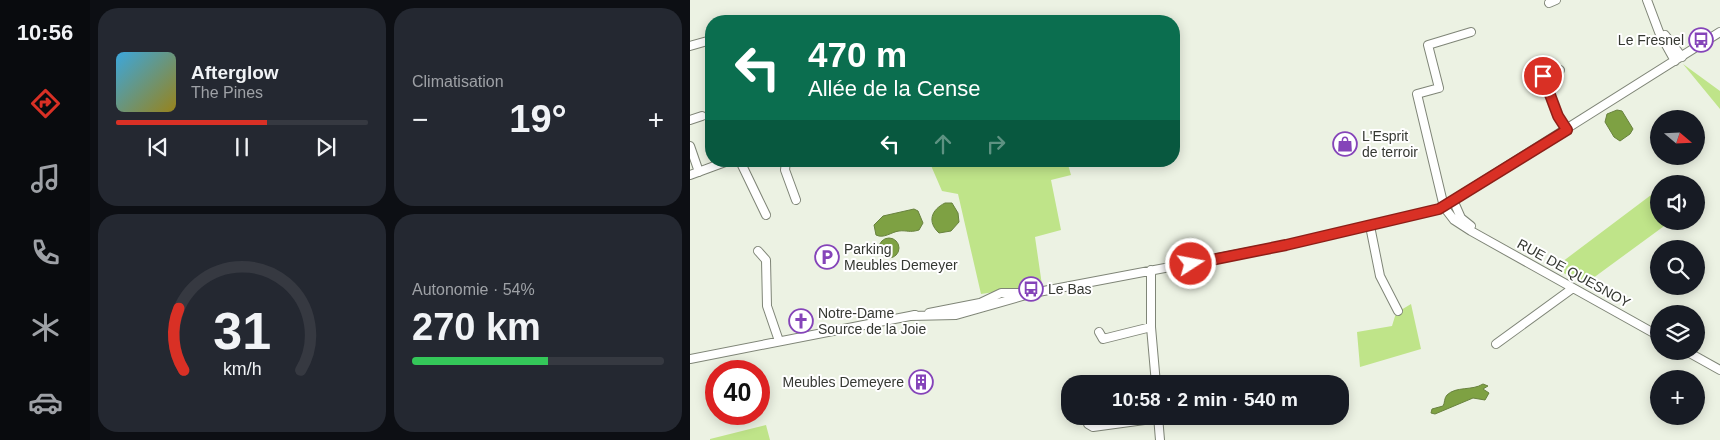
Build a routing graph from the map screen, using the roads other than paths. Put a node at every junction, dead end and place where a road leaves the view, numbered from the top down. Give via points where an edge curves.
1 (1647, 0) edge
2 (1471, 32) dead end
3 (1720, 32) edge
4 (705, 42) edge
5 (690, 46) edge
6 (1678, 59) junction
7 (1560, 70) dead end
8 (702, 116) dead end
9 (690, 120) edge
10 (1567, 130) junction
11 (690, 146) edge
12 (712, 167) edge
13 (743, 167) edge
14 (785, 167) edge
15 (699, 172) junction
16 (690, 175) edge
17 (796, 200) dead end
18 (1454, 202) junction
19 (1444, 207) junction
20 (766, 215) dead end
21 (1370, 226) junction
22 (1503, 248) junction
23 (758, 251) dead end
24 (1150, 270) junction
25 (1573, 288) junction
26 (1398, 311) dead end
27 (1151, 326) junction
28 (1650, 331) edge
29 (1099, 332) dead end
30 (779, 341) junction
31 (1496, 344) dead end
32 (690, 359) edge
33 (1702, 360) edge
34 (1720, 370) edge
35 (1155, 375) edge
36 (1090, 425) edge
37 (1106, 425) edge
38 (1159, 425) edge
39 (1160, 440) edge

1 - 6 street via 1658,28
2 - 19 street via 1428,45 1439,88 1417,94
3 - 6 street
4 - 5 street
6 - 10 street
7 - 10 street via 1543,76 1558,116
8 - 9 street
10 - 18 street
11 - 15 street
12 - 15 street
13 - 20 street
14 - 17 street
15 - 16 street
18 - 19 street
18 - 22 street, RUE DE QUESNOY via 1464,221
19 - 21 street
19 - 22 street, RUE DE QUESNOY via 1459,224
21 - 24 street via 1278,247
21 - 26 street via 1380,276
22 - 25 street, RUE DE QUESNOY
23 - 30 street via 766,260 767,306
24 - 27 street
24 - 30 street via 1033,292 1004,292 975,304
25 - 28 street, RUE DE QUESNOY
25 - 31 street
27 - 29 street via 1103,340
27 - 35 street
30 - 32 street
33 - 34 street
36 - 37 street
38 - 39 street

